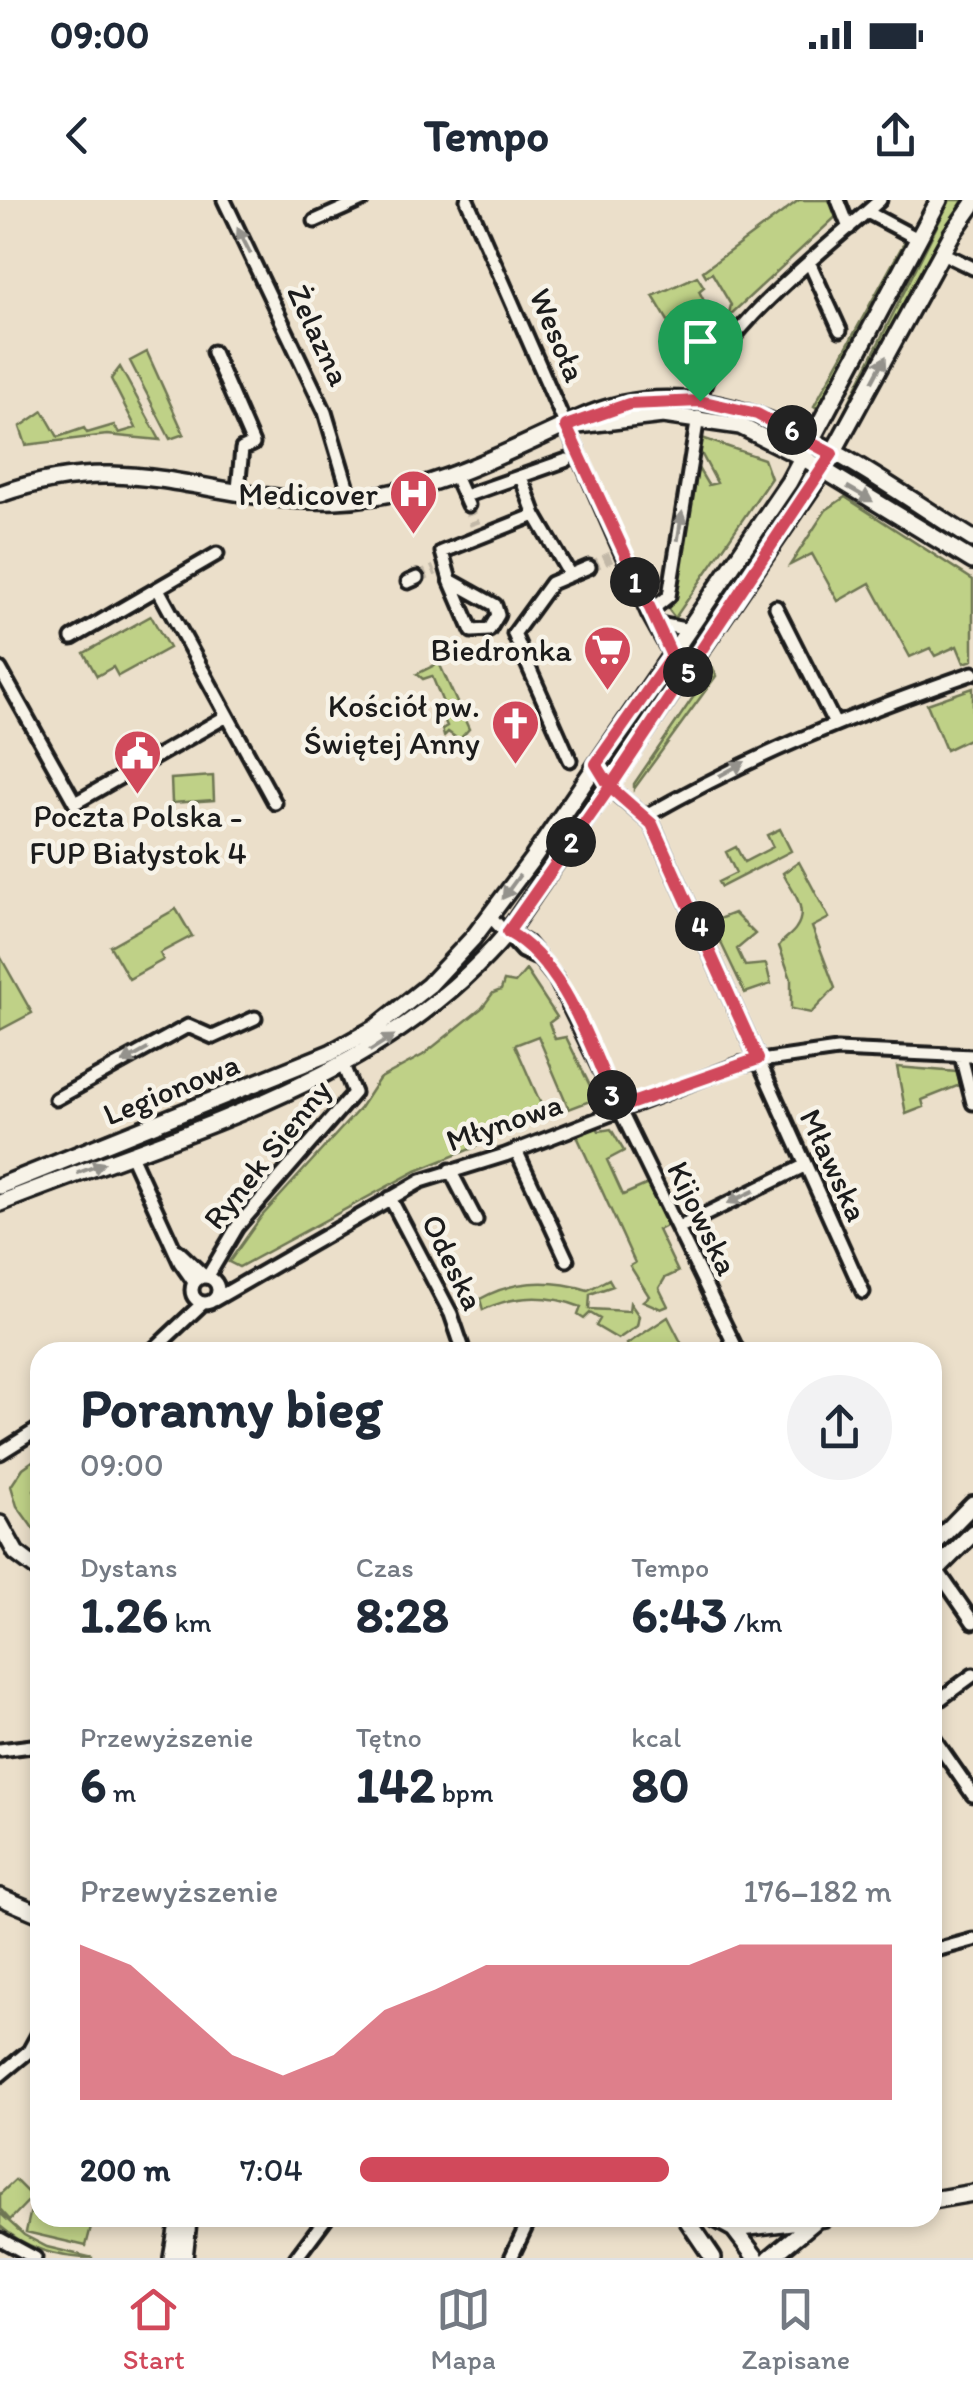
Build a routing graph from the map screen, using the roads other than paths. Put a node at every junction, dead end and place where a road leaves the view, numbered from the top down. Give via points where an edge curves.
1 (224, 200) edge
2 (362, 200) edge
3 (468, 200) edge
4 (838, 200) edge
5 (880, 200) edge
6 (940, 200) edge
7 (973, 204) edge
8 (867, 212) junction
9 (315, 221) dead end
10 (849, 228) junction
11 (918, 239) junction
12 (942, 253) junction
13 (810, 264) junction
14 (973, 268) edge
15 (840, 330) dead end
16 (213, 352) dead end
17 (699, 409) junction
18 (566, 426) junction
19 (813, 442) junction
20 (832, 454) junction
21 (804, 458) junction
22 (567, 460) dead end
23 (824, 471) junction
24 (454, 474) junction
25 (521, 477) junction
26 (238, 489) junction
27 (0, 494) edge
28 (351, 499) junction
29 (910, 500) junction
30 (534, 515) junction
31 (898, 515) junction
32 (973, 539) edge
33 (218, 554) dead end
34 (973, 561) edge
35 (589, 567) tunnel mouth
36 (568, 579) junction
37 (450, 580) junction
38 (158, 588) junction
39 (776, 607) dead end
40 (651, 618) junction
41 (689, 630) junction
42 (72, 638) dead end
43 (672, 656) junction
44 (0, 669) edge
45 (973, 673) edge
46 (227, 716) junction
47 (834, 722) junction
48 (570, 760) dead end
49 (596, 764) junction
50 (610, 787) junction
51 (275, 803) dead end
52 (646, 816) junction
53 (490, 916) junction
54 (508, 932) junction
55 (446, 969) junction
56 (461, 984) junction
57 (255, 1018) dead end
58 (967, 1056) edge
59 (758, 1059) junction
60 (344, 1065) junction
61 (56, 1100) dead end
62 (218, 1100) junction
63 (973, 1103) edge
64 (618, 1108) junction
65 (226, 1116) junction
66 (516, 1150) junction
67 (130, 1152) junction
68 (804, 1166) junction
69 (450, 1170) junction
70 (0, 1186) edge
71 (390, 1198) junction
72 (0, 1203) edge
73 (476, 1220) dead end
74 (678, 1228) junction
75 (567, 1260) dead end
76 (206, 1280) junction
77 (249, 1280) junction
78 (863, 1292) dead end
79 (209, 1301) junction
80 (162, 1342) edge
81 (461, 1342) edge
82 (733, 1342) edge
83 (30, 1434) edge
84 (0, 1453) edge
85 (973, 1504) edge
86 (0, 1524) edge
87 (973, 1533) edge
88 (942, 1536) edge
89 (16, 1553) junction
90 (0, 1563) edge
91 (30, 1564) edge
92 (942, 1565) edge
93 (942, 1581) edge
94 (973, 1622) edge
95 (973, 1675) edge
96 (942, 1698) edge
97 (30, 1746) edge
98 (0, 1750) edge
99 (942, 1750) edge
100 (973, 1795) edge
101 (0, 1897) edge
102 (30, 1910) edge
103 (973, 1940) edge
104 (942, 1949) edge
105 (30, 2058) edge
106 (0, 2075) edge
107 (973, 2193) edge
108 (942, 2198) edge
109 (178, 2227) edge
110 (188, 2227) edge
111 (319, 2227) edge
112 (526, 2227) edge
113 (692, 2227) edge
114 (730, 2227) edge
115 (750, 2227) edge
116 (810, 2227) edge
117 (734, 2229) junction
118 (0, 2239) edge
119 (776, 2256) edge
120 (35, 2258) edge
121 (172, 2258) edge
122 (184, 2258) edge
123 (296, 2258) edge
124 (511, 2258) edge
125 (714, 2258) edge
126 (756, 2258) edge

28 -> 1 street, Żelazna via 324,412
2 - 9 street
3 - 18 street, Wesoła
4 - 10 street
5 - 8 street
6 - 11 main road, Legionowa
7 - 12 main road, Legionowa
8 - 10 street
8 - 11 street
10 - 13 street
11 - 19 main road, Legionowa
12 - 14 street
20 -> 12 main road, Legionowa
13 - 15 street
13 - 17 street via 724,348 704,382
16 - 26 street via 253,444 242,449
17 - 18 main road
17 - 19 main road via 757,414
17 - 21 main road
40 -> 17 street via 669,596
18 - 24 main road
18 - 40 street, Wesoła via 617,555
19 - 20 main road
19 - 21 main road, Legionowa
20 - 23 main road, Legionowa
20 - 29 main road
21 - 23 main road
21 - 41 main road, Legionowa
22 - 25 street
23 -> 31 main road
23 - 50 main road, Legionowa
24 - 25 street via 467,501
24 - 28 main road
25 - 30 street
26 - 27 main road via 116,473 65,476
26 - 28 main road
29 - 31 main road via 900,502
29 - 32 main road
30 - 36 street
30 - 37 street via 476,530 444,548 440,568
31 - 34 main road
33 - 38 street
35 - 36 street
36 - 48 street via 547,588 514,634
37 - 37 street via 472,631 494,625 495,605
38 - 42 street
38 - 46 street
39 - 47 street
40 - 41 street
40 - 43 street, Wesoła
41 - 43 main road, Legionowa
43 - 49 main road, Legionowa
44 - 46 street via 75,804
45 - 47 street
46 - 51 street
52 -> 47 street
49 - 50 main road
49 -> 53 main road, Legionowa
50 - 52 street
50 - 54 main road, Legionowa
52 - 59 street, Mławska
53 - 54 street, Kijowska
53 - 55 main road, Legionowa
54 - 56 main road, Legionowa
54 - 64 street, Kijowska via 556,979
55 - 56 main road
55 - 62 main road, Legionowa via 359,1037
60 -> 56 main road, Legionowa
57 -> 61 street via 213,1037 188,1026
58 - 59 street, Młynowa via 864,1050
58 - 63 street
59 - 64 street, Młynowa
59 - 68 street, Mławska
60 - 65 main road, Legionowa
60 - 76 street, Rynek Sienny via 354,1094 238,1226
62 - 65 main road
62 - 70 main road, Legionowa
64 - 66 street, Młynowa
64 - 74 street, Kijowska
65 - 67 main road, Legionowa
66 - 69 street, Młynowa
66 - 75 street
72 -> 67 main road, Legionowa
67 - 76 street via 178,1251
68 -> 74 street
68 - 78 street, Mławska
69 - 71 street, Młynowa
69 - 73 street
71 - 77 street, Młynowa
71 - 81 street, Odeska
74 - 82 street, Kijowska
76 - 77 street, Młynowa
76 - 79 street
76 - 79 street via 193,1294
77 - 79 street, Młynowa
79 - 80 street, Młynowa
83 - 84 street
85 - 88 main road
86 - 89 main road
87 - 92 main road
89 - 90 main road
89 - 91 main road
93 - 94 street
95 - 96 street
97 - 98 street
99 - 100 street
101 - 102 main road
103 - 104 street
105 - 106 street
107 - 108 main road
109 - 121 main road
110 - 122 main road
111 - 123 street
112 - 124 street
113 - 125 main road
114 - 117 main road
115 - 117 main road
116 - 119 main road
117 - 125 main road
117 - 126 main road
118 - 120 street

